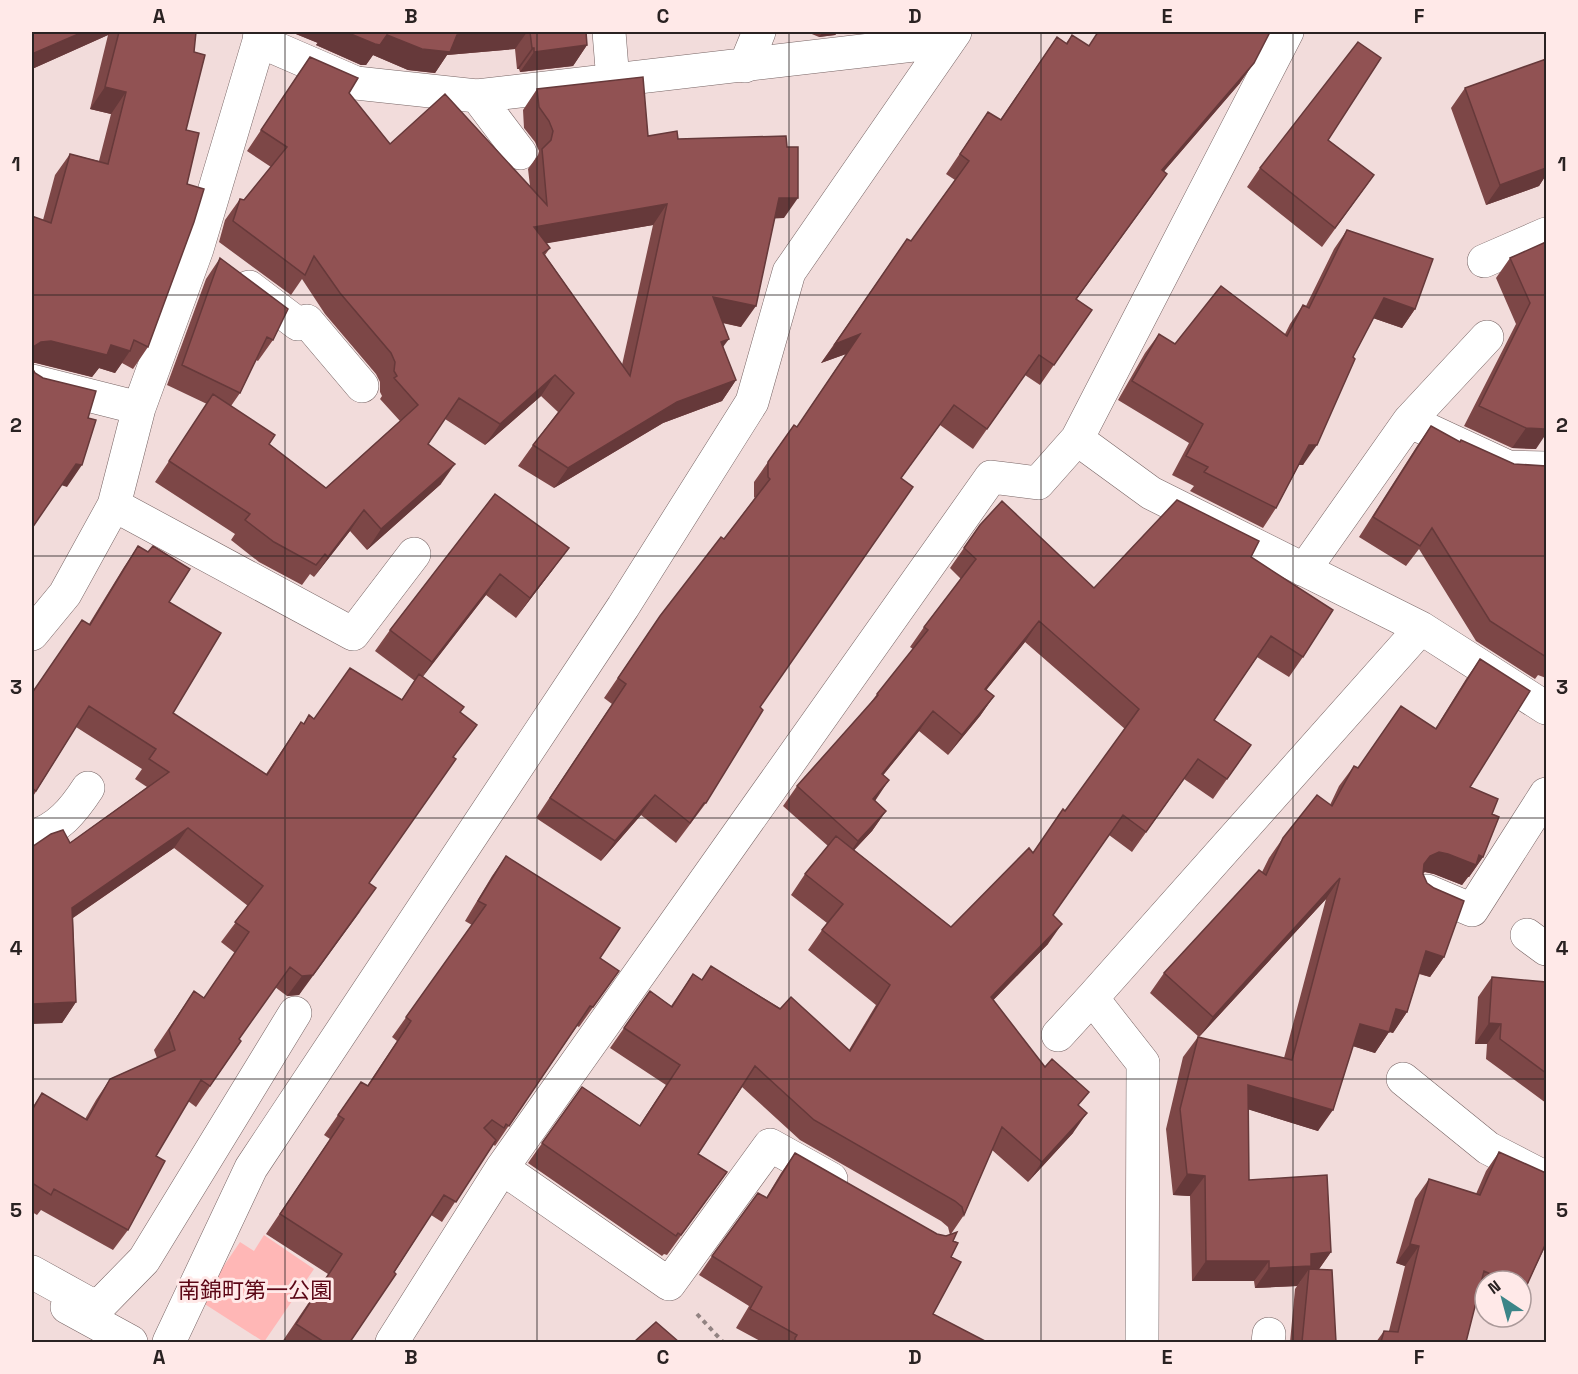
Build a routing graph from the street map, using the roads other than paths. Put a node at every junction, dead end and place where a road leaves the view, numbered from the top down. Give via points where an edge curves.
1 (609, 32) edge
2 (759, 32) edge
3 (1287, 32) edge
4 (260, 36) edge
5 (952, 36) edge
6 (745, 66) junction
7 (613, 81) junction
8 (477, 96) junction
9 (520, 153) dead end
10 (1546, 234) edge
11 (197, 249) junction
12 (1484, 261) dead end
13 (1487, 337) dead end
14 (32, 381) edge
15 (362, 386) dead end
16 (139, 408) junction
17 (1409, 421) junction
18 (1077, 438) junction
19 (1546, 468) edge
20 (114, 505) junction
21 (414, 554) dead end
22 (1304, 570) junction
23 (1420, 628) junction
24 (32, 634) edge
25 (1546, 708) edge
26 (88, 788) dead end
27 (1546, 794) edge
28 (32, 837) edge
29 (1427, 891) edge
30 (1092, 998) junction
31 (295, 1013) dead end
32 (1058, 1035) dead end
33 (1403, 1079) dead end
34 (502, 1168) junction
35 (1546, 1178) edge
36 (861, 1197) edge
37 (32, 1272) edge
38 (32, 1288) edge
39 (131, 1342) edge
40 (169, 1342) edge
41 (392, 1342) edge
42 (1142, 1342) edge

1 - 7 street
2 - 6 street
3 - 18 street
4 - 8 street via 356,83
4 - 11 street
5 - 6 street
5 - 40 street via 789,273 752,402 623,607 251,1168
6 - 7 street
7 - 8 street
8 - 9 street
10 - 12 street
11 - 15 street via 298,324 307,321
11 - 16 street
13 - 17 street
14 - 16 street
16 - 20 street
17 - 19 street via 1508,467
17 - 22 street
18 - 22 street via 1150,493
18 - 34 street via 1038,483 991,477
20 - 21 street via 353,633
20 - 24 street via 65,594
22 - 23 street
23 - 25 street
23 - 30 street
26 - 28 street via 72,812
27 - 29 street via 1472,910
30 - 32 street
30 - 42 street via 1143,1063
31 - 37 street via 144,1260 97,1308
33 - 35 street via 1488,1148
34 - 36 street via 669,1284 770,1145
34 - 41 street
38 - 39 street

